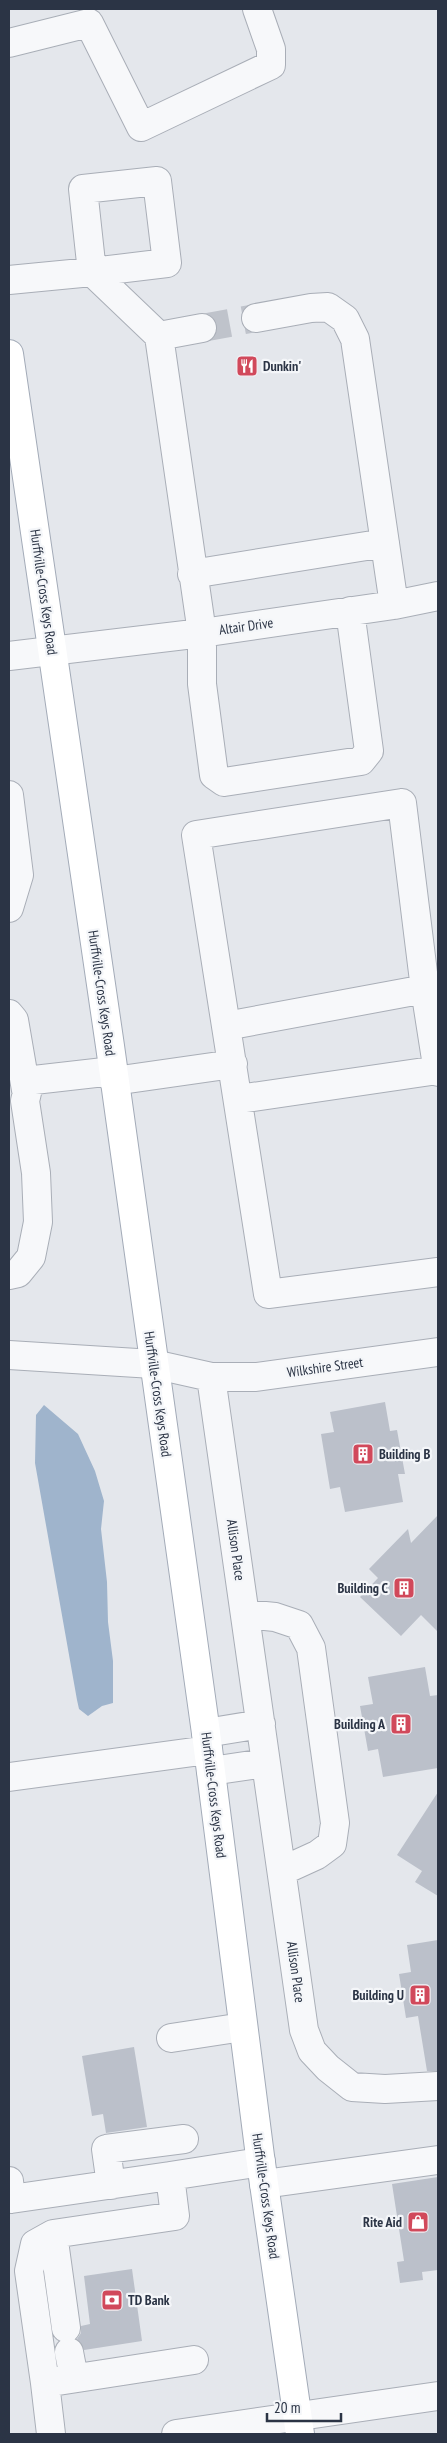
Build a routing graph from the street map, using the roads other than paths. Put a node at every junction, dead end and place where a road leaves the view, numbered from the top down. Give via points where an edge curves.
1 (257, 9) edge
2 (87, 16) edge
3 (9, 43) edge
4 (9, 280) edge
5 (256, 318) tunnel mouth
6 (202, 328) tunnel mouth
7 (159, 336) junction
8 (9, 354) edge
9 (385, 543) junction
10 (192, 574) junction
11 (438, 596) edge
12 (394, 605) junction
13 (350, 611) junction
14 (202, 633) junction
15 (53, 652) junction
16 (9, 656) edge
17 (9, 795) edge
18 (9, 908) edge
19 (424, 988) junction
20 (9, 1014) edge
21 (226, 1026) junction
22 (234, 1064) junction
23 (438, 1071) edge
24 (114, 1076) junction
25 (26, 1090) junction
26 (239, 1100) junction
27 (438, 1272) edge
28 (9, 1274) edge
29 (438, 1352) edge
30 (9, 1355) edge
31 (153, 1364) junction
32 (211, 1376) junction
33 (245, 1614) junction
34 (261, 1724) junction
35 (208, 1751) junction
36 (266, 1763) junction
37 (9, 1777) edge
38 (282, 1872) junction
39 (243, 2027) junction
40 (171, 2038) dead end
41 (433, 2087) edge
42 (184, 2138) dead end
43 (438, 2160) edge
44 (262, 2173) junction
45 (170, 2176) junction
46 (9, 2181) edge
47 (111, 2185) junction
48 (53, 2234) junction
49 (70, 2353) junction
50 (194, 2360) dead end
51 (45, 2382) junction
52 (438, 2396) edge
53 (298, 2426) edge
54 (51, 2434) edge
55 (176, 2434) edge

1 - 2 street via 271,49 271,65 141,127
2 - 3 street
4 - 7 street via 92,272
5 - 9 street via 328,307 350,326 355,339
6 - 7 street
7 - 10 street
8 - 15 main road, Hurffville-Cross Keys Road
9 - 10 street
9 - 12 street
10 - 14 street
11 - 12 street, Altair Drive
12 - 13 street, Altair Drive
13 - 14 street, Altair Drive
13 - 14 street via 369,751 361,761 224,782 214,775 202,684
14 - 15 street, Altair Drive
15 - 16 street, Altair Drive
15 - 24 main road, Hurffville-Cross Keys Road
17 - 18 street via 19,875
19 - 21 street
19 - 21 street via 402,803 196,834
19 - 23 street
20 - 25 street via 14,1020
21 - 22 street
22 - 24 street
22 - 26 street
23 - 26 street
24 - 25 street via 34,1080
24 - 31 main road, Hurffville-Cross Keys Road
25 - 28 street via 38,1222 31,1257 18,1273
26 - 27 street via 268,1294
29 - 32 street, Wilkshire Street via 256,1377
30 - 31 street, Wilkshire Street
31 - 32 street, Wilkshire Street
31 - 35 main road, Hurffville-Cross Keys Road
32 - 33 street, Allison Place
33 - 34 street, Allison Place
33 - 38 street via 275,1617 299,1625 311,1648 335,1823 332,1844
34 - 35 street
34 - 36 street, Allison Place
35 - 36 street
35 - 37 street
35 - 39 main road, Hurffville-Cross Keys Road
36 - 38 street, Allison Place
38 - 41 street, Allison Place via 304,2030 312,2051 352,2086 385,2090
39 - 40 street
39 - 44 main road, Hurffville-Cross Keys Road
42 - 47 street via 106,2149
43 - 44 street via 348,2172
44 - 45 street
44 - 53 main road, Hurffville-Cross Keys Road
45 - 47 street
45 - 48 street via 176,2216
46 - 47 street via 11,2199
48 - 49 street
48 - 51 street via 35,2244 28,2272
49 - 50 street
49 - 51 street
51 - 54 street
52 - 53 street
53 - 55 street

